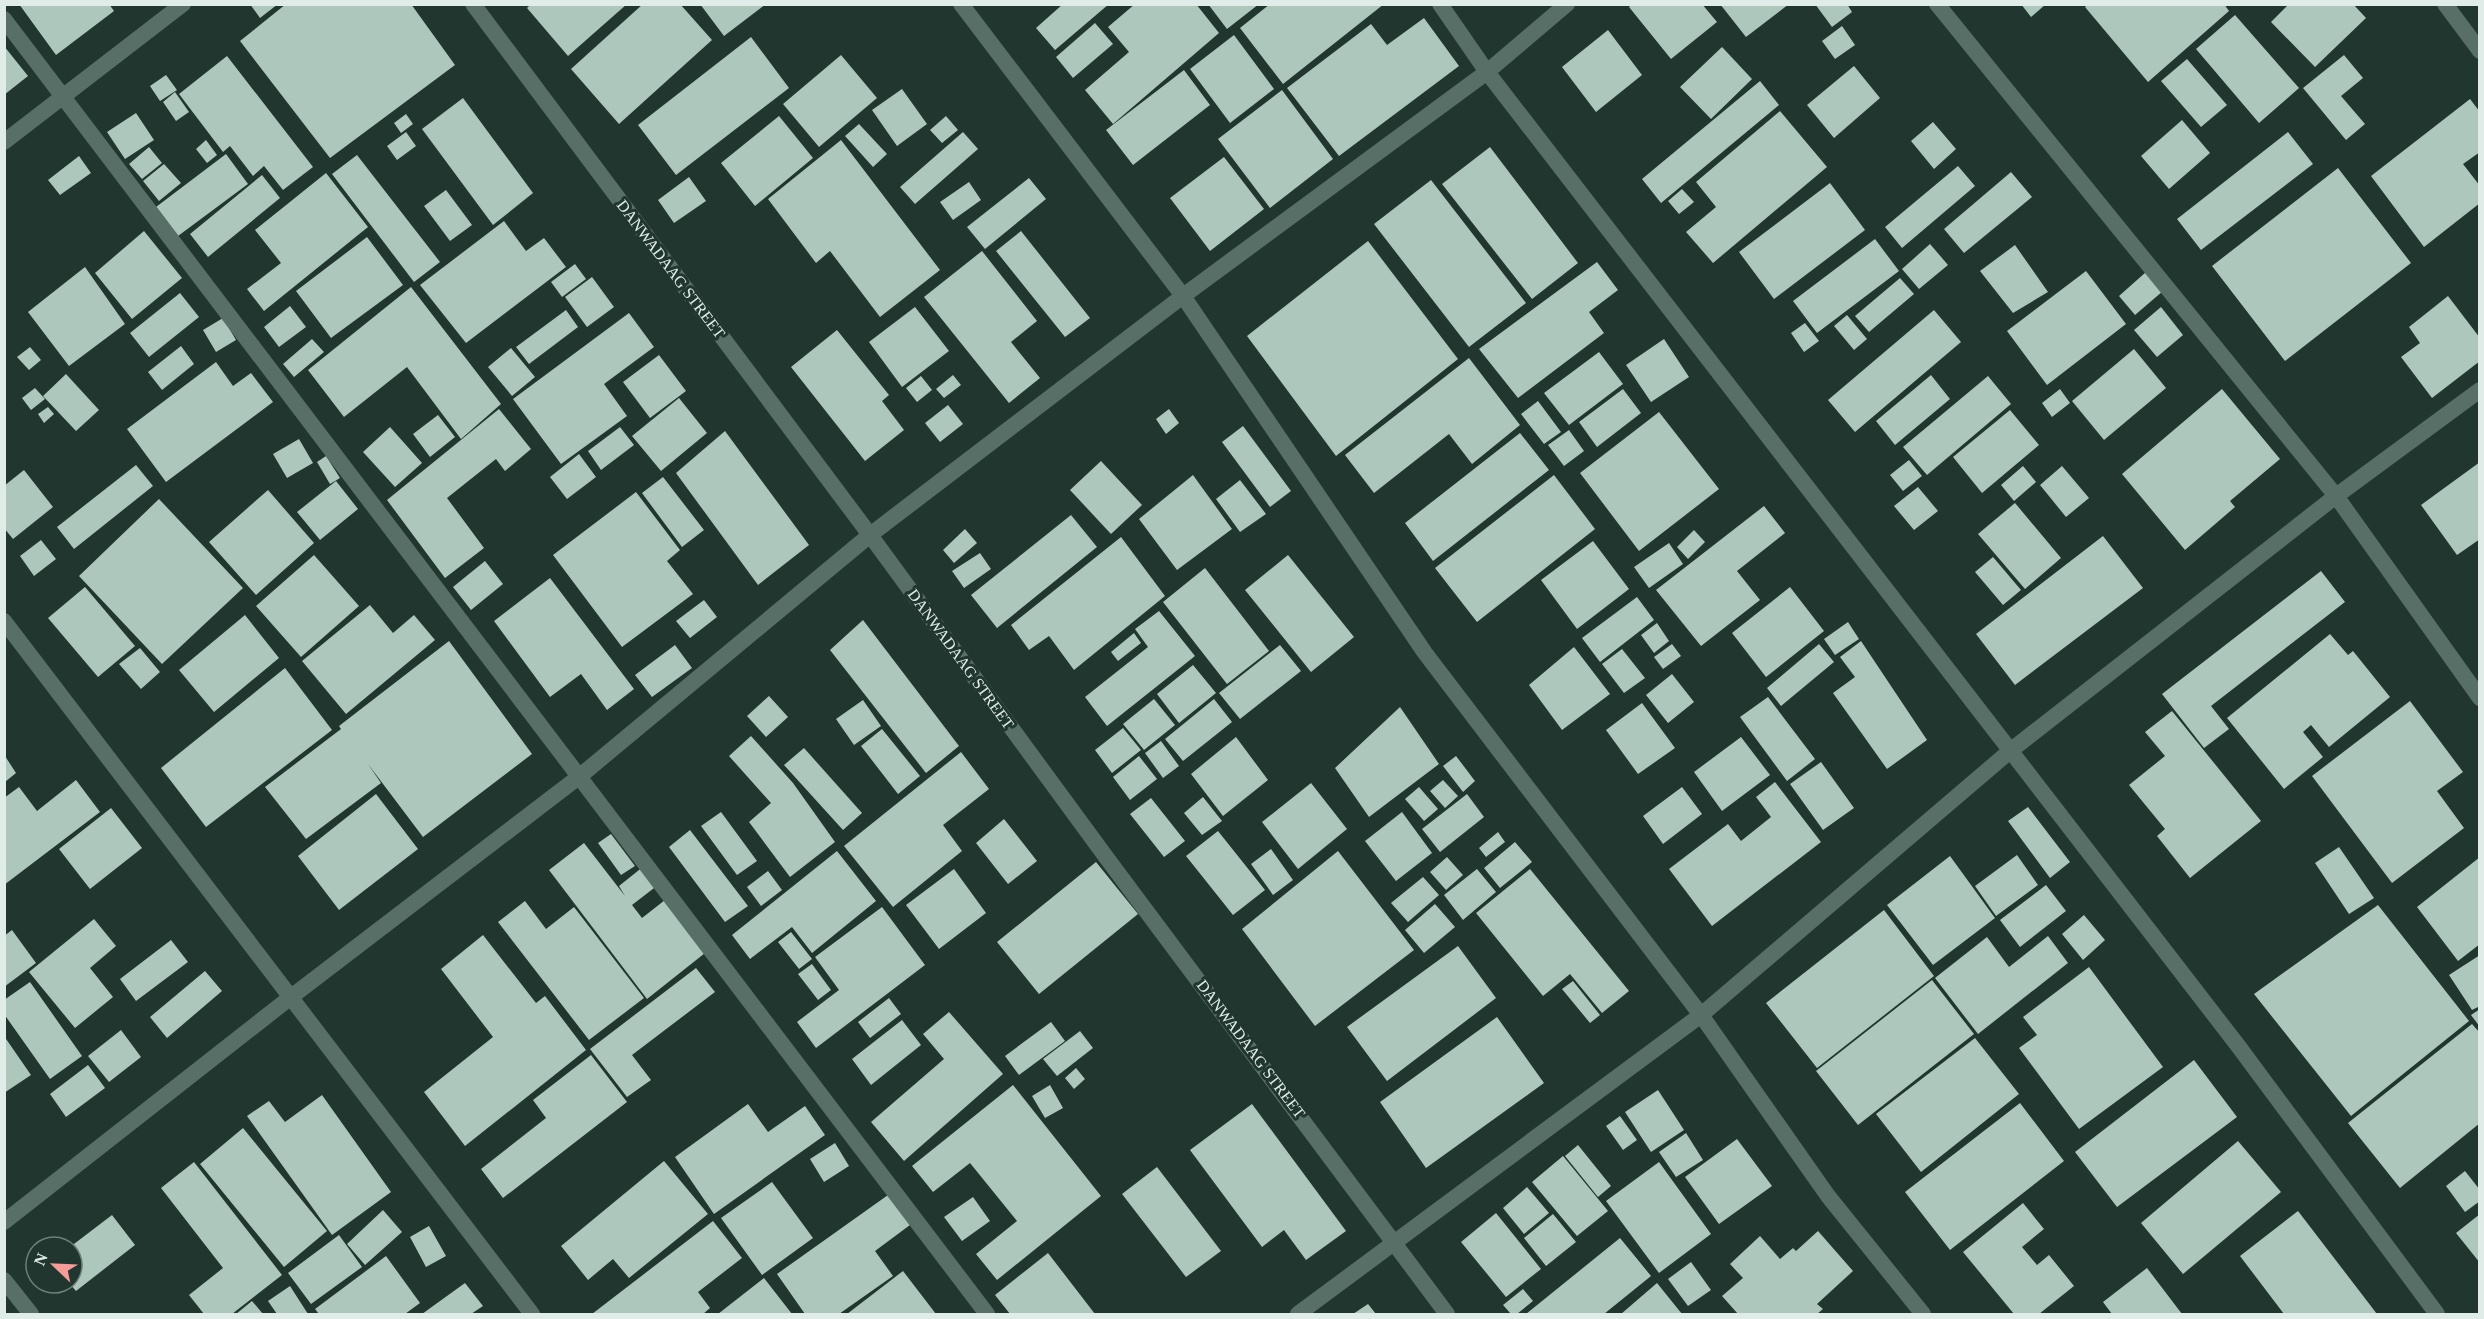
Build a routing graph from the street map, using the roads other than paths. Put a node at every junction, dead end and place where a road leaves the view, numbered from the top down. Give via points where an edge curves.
1 (183, 4) edge
2 (473, 4) edge
3 (961, 4) edge
4 (1440, 4) edge
5 (1567, 4) edge
6 (1937, 4) edge
7 (2445, 4) edge
8 (4, 19) edge
9 (2480, 51) edge
10 (1487, 72) junction
11 (63, 98) junction
12 (4, 142) edge
13 (1183, 296) junction
14 (2480, 390) edge
15 (2336, 496) junction
16 (870, 535) junction
17 (4, 621) edge
18 (2480, 698) edge
19 (2010, 751) junction
20 (580, 776) junction
21 (291, 997) junction
22 (1701, 1015) junction
23 (4, 1222) edge
24 (1396, 1242) junction
25 (4, 1280) edge
26 (31, 1314) edge
27 (532, 1314) edge
28 (987, 1314) edge
29 (1298, 1314) edge
30 (1447, 1314) edge
31 (1923, 1314) edge
32 (2437, 1314) edge

1 - 11 street
2 - 16 street, DANWADAAG STREET
3 - 13 street
4 - 10 street
5 - 10 street
6 - 15 street
7 - 9 street
8 - 11 street
10 - 13 street
10 - 19 street
11 - 12 street
11 - 20 street
13 - 16 street
13 - 22 street via 1425,653
14 - 15 street
15 - 18 street
15 - 19 street
16 - 20 street
16 - 24 street, DANWADAAG STREET
17 - 21 street
19 - 22 street
19 - 32 street via 2239,1047
20 - 21 street
20 - 28 street
21 - 23 street
21 - 27 street
22 - 24 street
22 - 31 street via 1828,1196
24 - 29 street
24 - 30 street, DANWADAAG STREET
25 - 26 street

